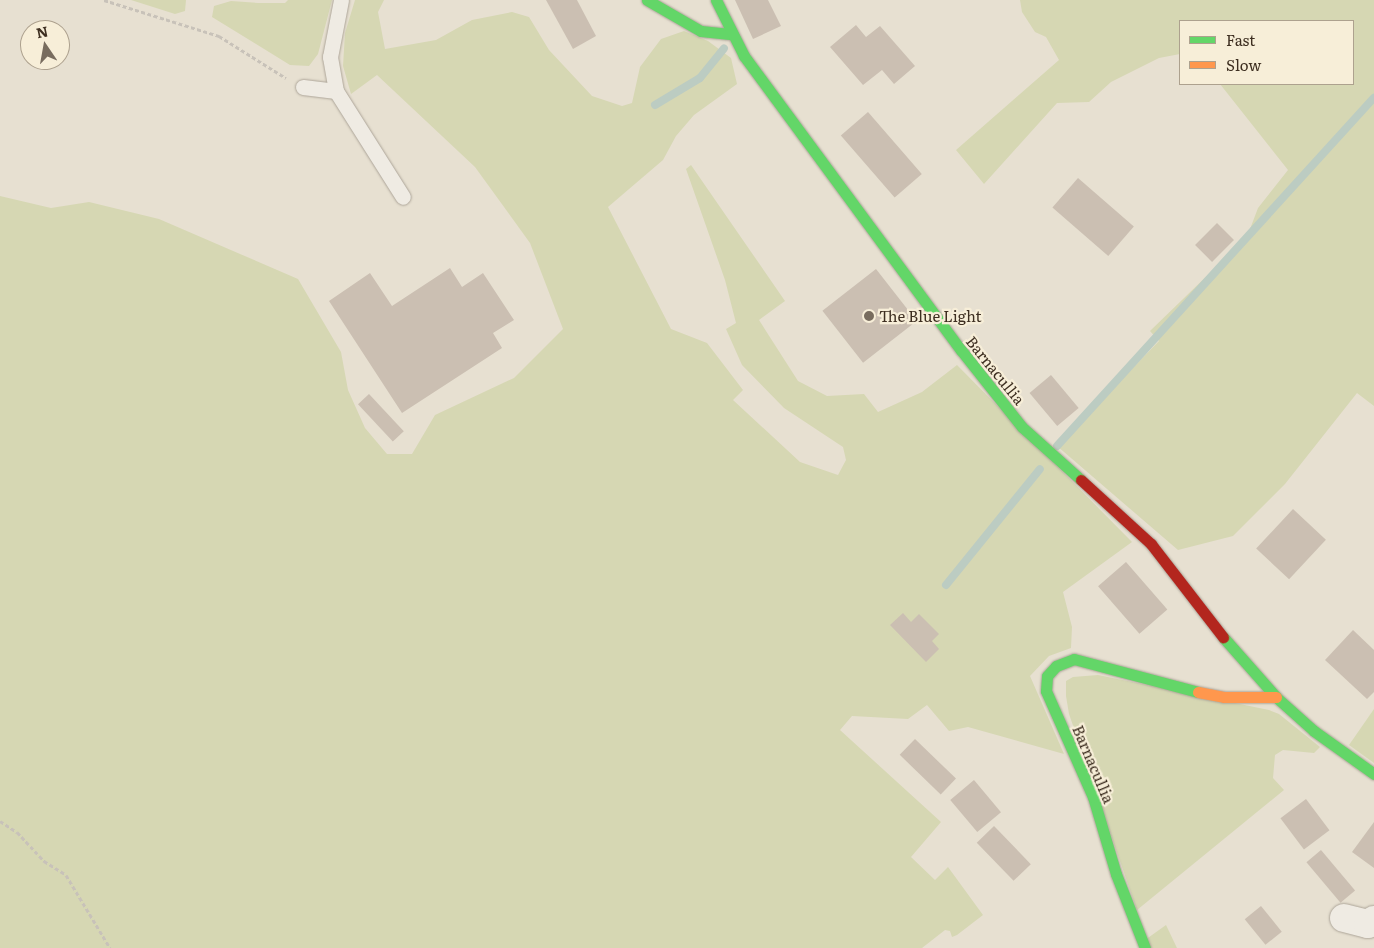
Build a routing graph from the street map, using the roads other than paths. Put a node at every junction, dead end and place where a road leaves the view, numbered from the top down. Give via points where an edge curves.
1 (341, 0) edge
2 (647, 0) edge
3 (716, 1) edge
4 (732, 34) junction
5 (303, 87) road end
6 (336, 91) junction
7 (403, 197) dead end
8 (1276, 697) junction
9 (1374, 774) edge
10 (1344, 918) dead end
11 (1374, 920) edge
12 (1145, 948) edge

1 - 6 lane via 330,57
2 - 4 street via 701,31
3 - 4 street, Barnacullia
4 - 8 street, Barnacullia via 780,106 1022,427 1151,544 1210,622
5 - 6 lane
6 - 7 lane
8 - 9 street, Barnacullia
8 - 12 street, Barnacullia via 1224,697 1175,688 1074,659 1056,666 1047,676 1046,691 1093,797 1116,874
10 - 11 street via 1368,924

